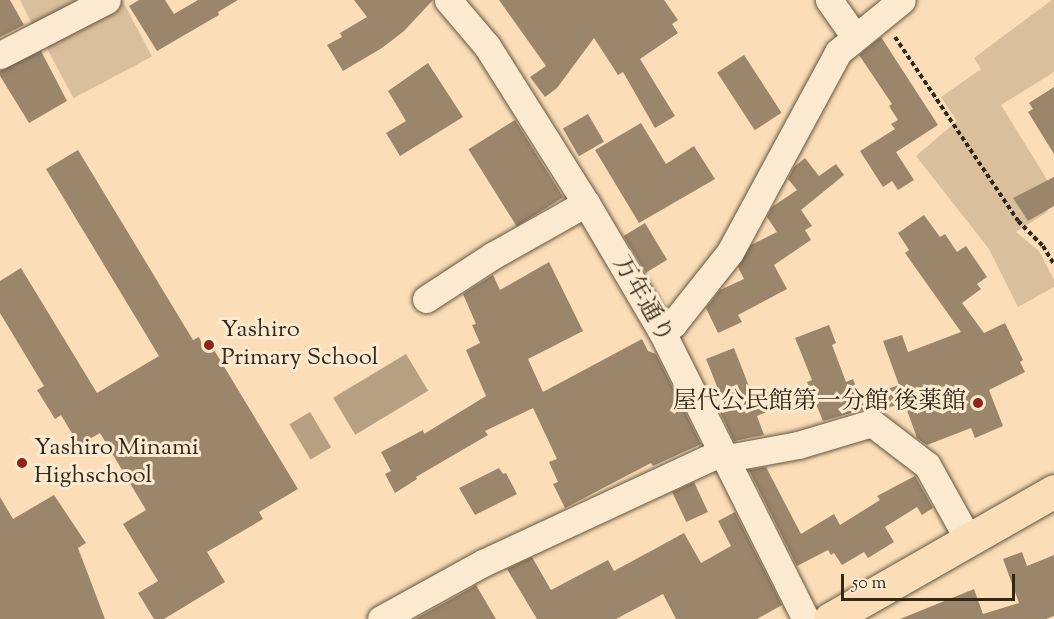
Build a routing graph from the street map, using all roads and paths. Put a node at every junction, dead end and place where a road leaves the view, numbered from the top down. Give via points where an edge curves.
1 (107, 0) edge
2 (829, 0) edge
3 (902, 0) edge
4 (453, 1) edge
5 (881, 17) junction
6 (855, 37) junction
7 (0, 55) edge
8 (586, 203) junction
9 (1054, 264) edge
10 (426, 299) dead end
11 (662, 332) junction
12 (723, 457) junction
13 (1054, 491) edge
14 (968, 539) junction
15 (381, 619) edge
16 (806, 619) edge
17 (830, 619) edge

1 - 7 street
2 - 6 street
3 - 5 street
4 - 8 street, 万年通り
5 - 6 street
5 - 9 path via 1018,221 1043,246
6 - 11 street via 838,51 730,252 674,324
8 - 10 street
8 - 11 street, 万年通り
11 - 12 street, 万年通り
12 - 14 street via 798,446 872,423 927,465
12 - 15 street via 712,456 591,511
12 - 16 street, 万年通り
13 - 14 main road
14 - 17 main road

